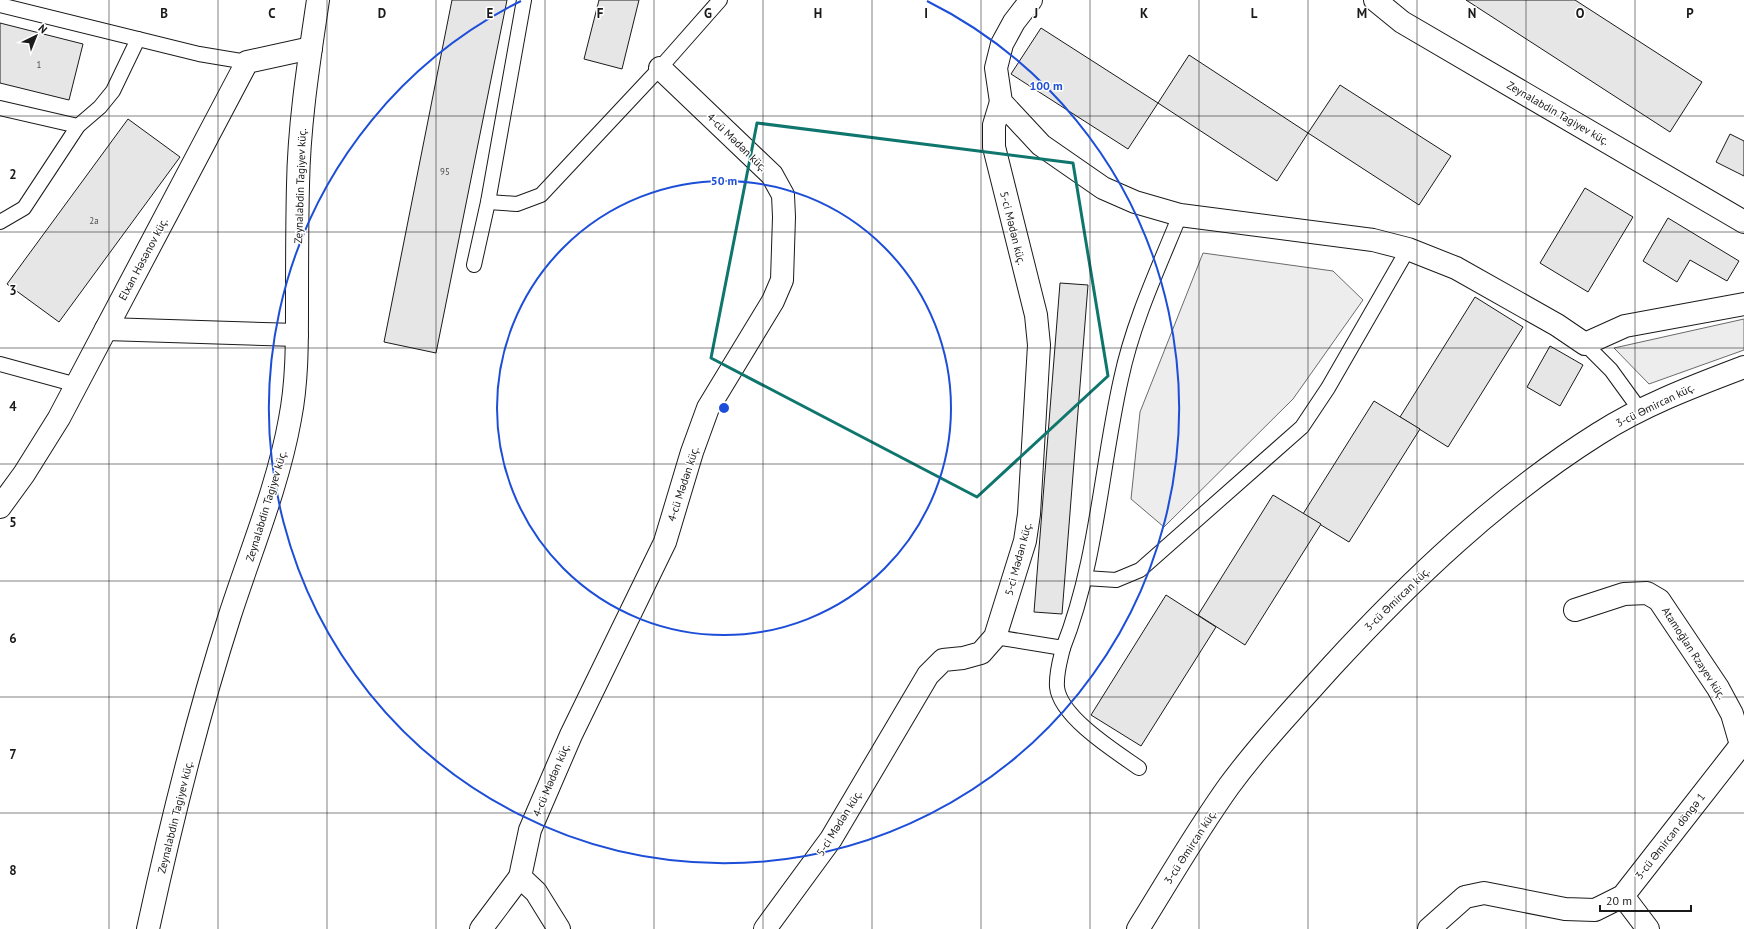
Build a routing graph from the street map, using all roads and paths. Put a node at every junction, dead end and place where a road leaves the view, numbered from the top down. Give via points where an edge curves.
1 (318, 0) edge
2 (524, 0) edge
3 (720, 0) edge
4 (1032, 0) edge
5 (1375, 0) edge
6 (0, 5) edge
7 (138, 39) junction
8 (311, 48) junction
9 (247, 62) junction
10 (660, 68) junction
11 (1001, 102) junction
12 (0, 108) edge
13 (78, 126) junction
14 (488, 202) junction
15 (1180, 215) junction
16 (0, 222) edge
17 (1744, 222) edge
18 (1408, 249) junction
19 (474, 265) dead end
20 (1744, 304) edge
21 (106, 329) junction
22 (297, 334) junction
23 (1584, 344) junction
24 (0, 364) edge
25 (1744, 367) edge
26 (77, 385) junction
27 (1640, 410) junction
28 (0, 507) edge
29 (1085, 578) junction
30 (1575, 610) dead end
31 (995, 637) junction
32 (1063, 648) junction
33 (1743, 745) edge
34 (1139, 768) dead end
35 (520, 877) junction
36 (1623, 896) junction
37 (148, 929) edge
38 (481, 929) edge
39 (559, 929) edge
40 (765, 929) edge
41 (1138, 929) edge
42 (1429, 929) edge
43 (1648, 929) edge

1 - 8 street, Zeynalabdin Tagiyev küç.
2 - 14 lane
3 - 10 lane
4 - 11 street via 1014,22 1002,44 996,68
5 - 17 street, Zeynalabdin Tagiyev küç. via 1402,22
6 - 7 lane
7 - 9 lane
7 - 13 lane via 113,91 100,107
8 - 9 street
8 - 22 street, Zeynalabdin Tagiyev küç. via 304,95 298,182
9 - 21 street, Elxan Həsənov küç.
10 - 14 lane via 542,195 517,204
10 - 35 street, 4-cü Mədən küç. via 772,175 783,195 782,280 773,301 708,408 665,542 571,735 533,822
11 - 15 street via 1042,145 1103,188 1135,202
11 - 31 street, 5-ci Mədən küç. via 994,125 994,147 1036,315 1039,345 1029,514 1025,541
12 - 13 lane
13 - 16 lane via 24,208
14 - 19 lane
15 - 18 street via 1374,240
15 - 29 lane via 1129,344 1120,380
18 - 23 street via 1456,268 1557,325
18 - 29 lane via 1328,388 1302,427 1140,570 1116,580
20 - 23 street via 1625,326
21 - 22 street
21 - 26 street, Elxan Həsənov küç.
22 - 37 street, Zeynalabdin Tagiyev küç. via 294,388 281,464 230,615 199,723
23 - 27 lane via 1611,370
24 - 26 lane
25 - 27 street, 3-cü Əmircan küç.
26 - 28 street, Elxan Həsənov küç. via 28,468
27 - 41 street, 3-cü Əmircan küç. via 1598,434 1529,482 1466,533 1384,610 1294,708 1230,786
29 - 32 lane via 1075,617
30 - 33 street, Atamoğlan Rzayev küç. via 1624,594 1647,593 1659,600 1718,688 1732,714
31 - 32 lane
31 - 40 street, 5-ci Mədən küç. via 981,654 943,660 928,675 831,839
32 - 34 lane via 1057,689 1066,708 1090,733
33 - 36 street, 3-cü Əmircan döngə 1
35 - 38 street
35 - 39 street via 536,892
36 - 42 street, 3-cü Əmircan döngə 1 via 1595,910 1565,909 1484,893 1465,897
36 - 43 street

